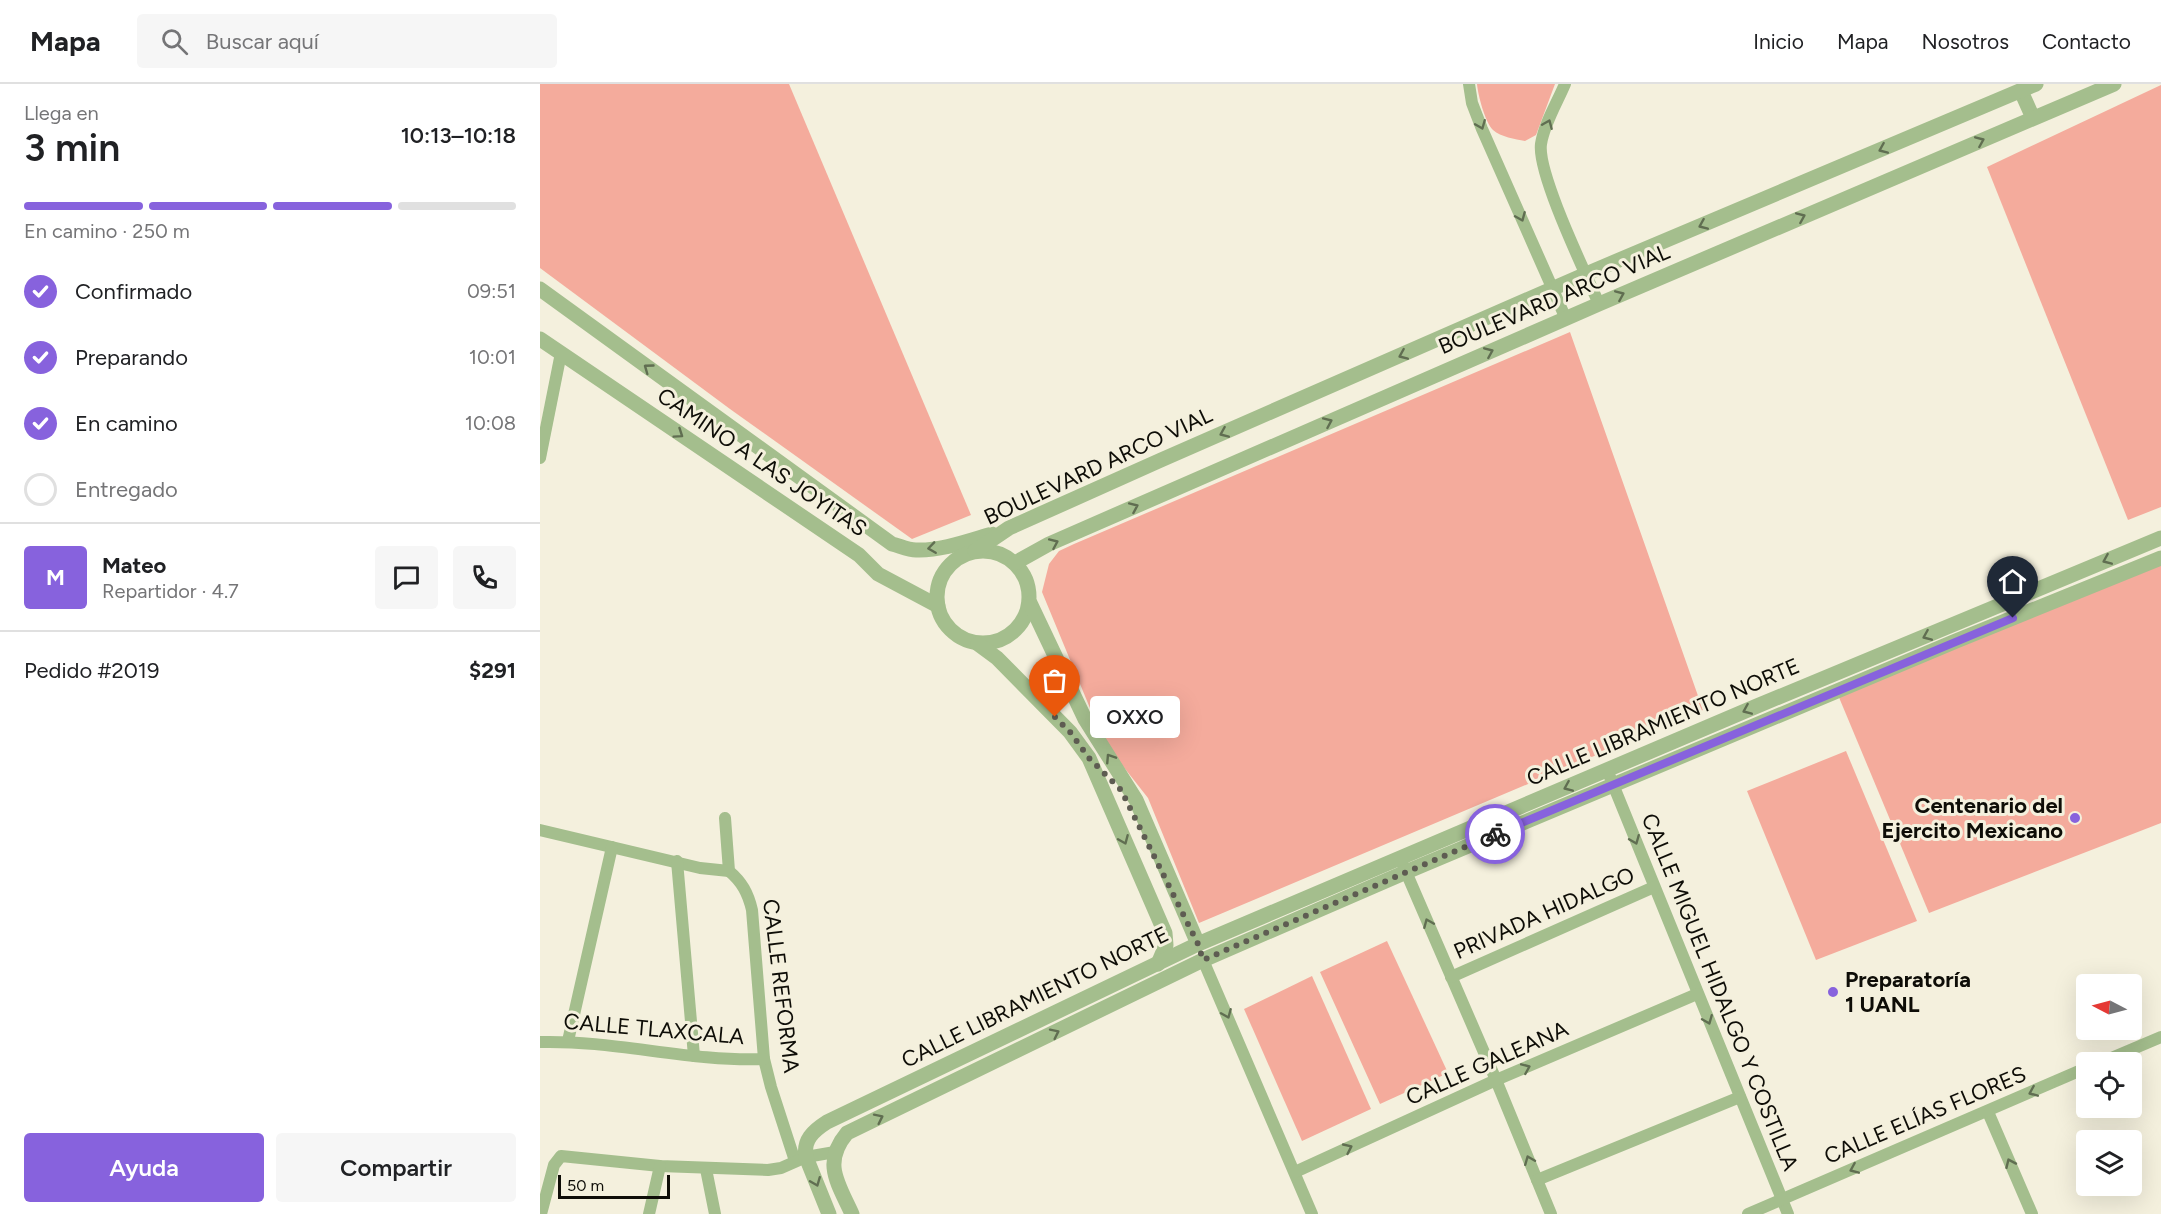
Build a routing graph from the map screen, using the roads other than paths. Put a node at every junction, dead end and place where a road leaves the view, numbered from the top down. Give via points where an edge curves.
1 (1469, 84) edge
2 (1565, 84) edge
3 (2036, 84) edge
4 (2114, 84) edge
5 (2021, 91) junction
6 (2033, 118) junction
7 (1586, 274) junction
8 (540, 289) edge
9 (1552, 290) junction
10 (540, 298) edge
11 (1599, 304) junction
12 (565, 308) junction
13 (1566, 318) junction
14 (540, 339) edge
15 (561, 353) junction
16 (540, 458) edge
17 (1009, 528) junction
18 (2161, 538) edge
19 (975, 551) junction
20 (2161, 558) edge
21 (1015, 563) junction
22 (2082, 571) junction
23 (2089, 587) junction
24 (1030, 603) junction
25 (938, 606) junction
26 (978, 644) junction
27 (1089, 758) junction
28 (1607, 770) junction
29 (1613, 785) junction
30 (725, 818) dead end
31 (540, 830) edge
32 (612, 847) junction
33 (677, 861) junction
34 (1403, 865) junction
35 (729, 871) junction
36 (1654, 887) junction
37 (1198, 944) junction
38 (1203, 960) junction
39 (1158, 964) junction
40 (1451, 977) junction
41 (1698, 994) junction
42 (2161, 1037) edge
43 (568, 1041) junction
44 (540, 1042) edge
45 (2126, 1052) edge
46 (694, 1056) junction
47 (764, 1059) junction
48 (2076, 1072) edge
49 (1496, 1080) junction
50 (1740, 1097) junction
51 (1988, 1112) junction
52 (835, 1152) junction
53 (802, 1156) junction
54 (660, 1166) junction
55 (706, 1169) junction
56 (1295, 1172) junction
57 (1537, 1180) junction
58 (1782, 1200) junction
59 (541, 1214) edge
60 (649, 1214) edge
61 (714, 1214) edge
62 (829, 1214) edge
63 (852, 1214) edge
64 (1312, 1214) edge
65 (1551, 1214) edge
66 (1748, 1214) edge
67 (1788, 1214) edge
68 (2032, 1214) edge

1 -> 9 street via 1482,129
7 -> 2 street via 1554,196 1541,147
3 - 5 street, BOULEVARD ARCO VIAL
4 - 6 street, BOULEVARD ARCO VIAL
5 - 6 street
5 -> 7 street, BOULEVARD ARCO VIAL
11 -> 6 street, BOULEVARD ARCO VIAL
7 - 9 street, BOULEVARD ARCO VIAL
7 - 11 street
8 - 12 street
9 - 13 street
9 -> 17 street, BOULEVARD ARCO VIAL
10 - 12 street
11 - 13 street, BOULEVARD ARCO VIAL
17 -> 12 street via 931,549 914,550 892,544
21 -> 13 street, BOULEVARD ARCO VIAL
14 - 15 street, CAMINO A LAS JOYITAS
15 - 16 street
15 -> 25 street, CAMINO A LAS JOYITAS via 859,555 878,574
17 - 19 street, BOULEVARD ARCO VIAL
18 -> 22 street, CALLE LIBRAMIENTO NORTE
19 - 21 street via 1003,555
19 - 25 street via 961,556 941,577
20 - 23 street, CALLE LIBRAMIENTO NORTE
21 - 24 street via 1024,574
22 - 23 street
22 -> 28 street, CALLE LIBRAMIENTO NORTE
23 - 29 street, CALLE LIBRAMIENTO NORTE
24 - 26 street via 1026,617 1006,638
37 -> 24 street via 1136,800 1085,719
25 - 26 street via 951,631
26 - 27 street via 997,658 1070,732
27 - 37 street via 1121,790
27 -> 39 street via 1165,933 1166,945
28 - 29 street, CALLE MIGUEL HIDALGO Y COSTILLA
28 -> 34 street, CALLE LIBRAMIENTO NORTE
29 - 34 street, CALLE LIBRAMIENTO NORTE
29 -> 36 street, CALLE MIGUEL HIDALGO Y COSTILLA
30 - 35 street
31 - 32 street
32 - 33 street
32 - 43 street
33 - 35 street
33 - 46 street
34 - 37 street, CALLE LIBRAMIENTO NORTE
34 - 38 street, CALLE LIBRAMIENTO NORTE
40 -> 34 street
35 - 47 street, CALLE REFORMA via 748,893 752,910
36 - 40 street, PRIVADA HIDALGO
36 - 41 street, CALLE MIGUEL HIDALGO Y COSTILLA
37 - 38 street
37 - 39 street, CALLE LIBRAMIENTO NORTE
52 -> 38 street, CALLE LIBRAMIENTO NORTE via 848,1133
38 -> 56 street
39 - 53 street, CALLE LIBRAMIENTO NORTE via 827,1122 808,1138
40 - 49 street
49 -> 41 street, CALLE GALEANA
41 -> 50 street, CALLE MIGUEL HIDALGO Y COSTILLA
42 - 45 street
43 - 44 street, CALLE TLAXCALA
43 - 46 street, CALLE TLAXCALA
46 - 47 street, CALLE TLAXCALA
47 - 53 street, CALLE REFORMA
48 -> 51 street, CALLE ELÍAS FLORES
56 -> 49 street, CALLE GALEANA
57 -> 49 street
50 - 57 street
50 - 58 street, CALLE MIGUEL HIDALGO Y COSTILLA
51 -> 58 street, CALLE ELÍAS FLORES
68 -> 51 street
52 - 53 street
52 - 63 street via 833,1167
53 - 55 street via 768,1170
53 -> 62 street, CALLE REFORMA
54 - 55 street
54 - 59 street via 561,1155
54 - 60 street
55 - 61 street
56 - 64 street
57 - 65 street
58 - 66 street, CALLE ELÍAS FLORES
58 - 67 street, CALLE MIGUEL HIDALGO Y COSTILLA

